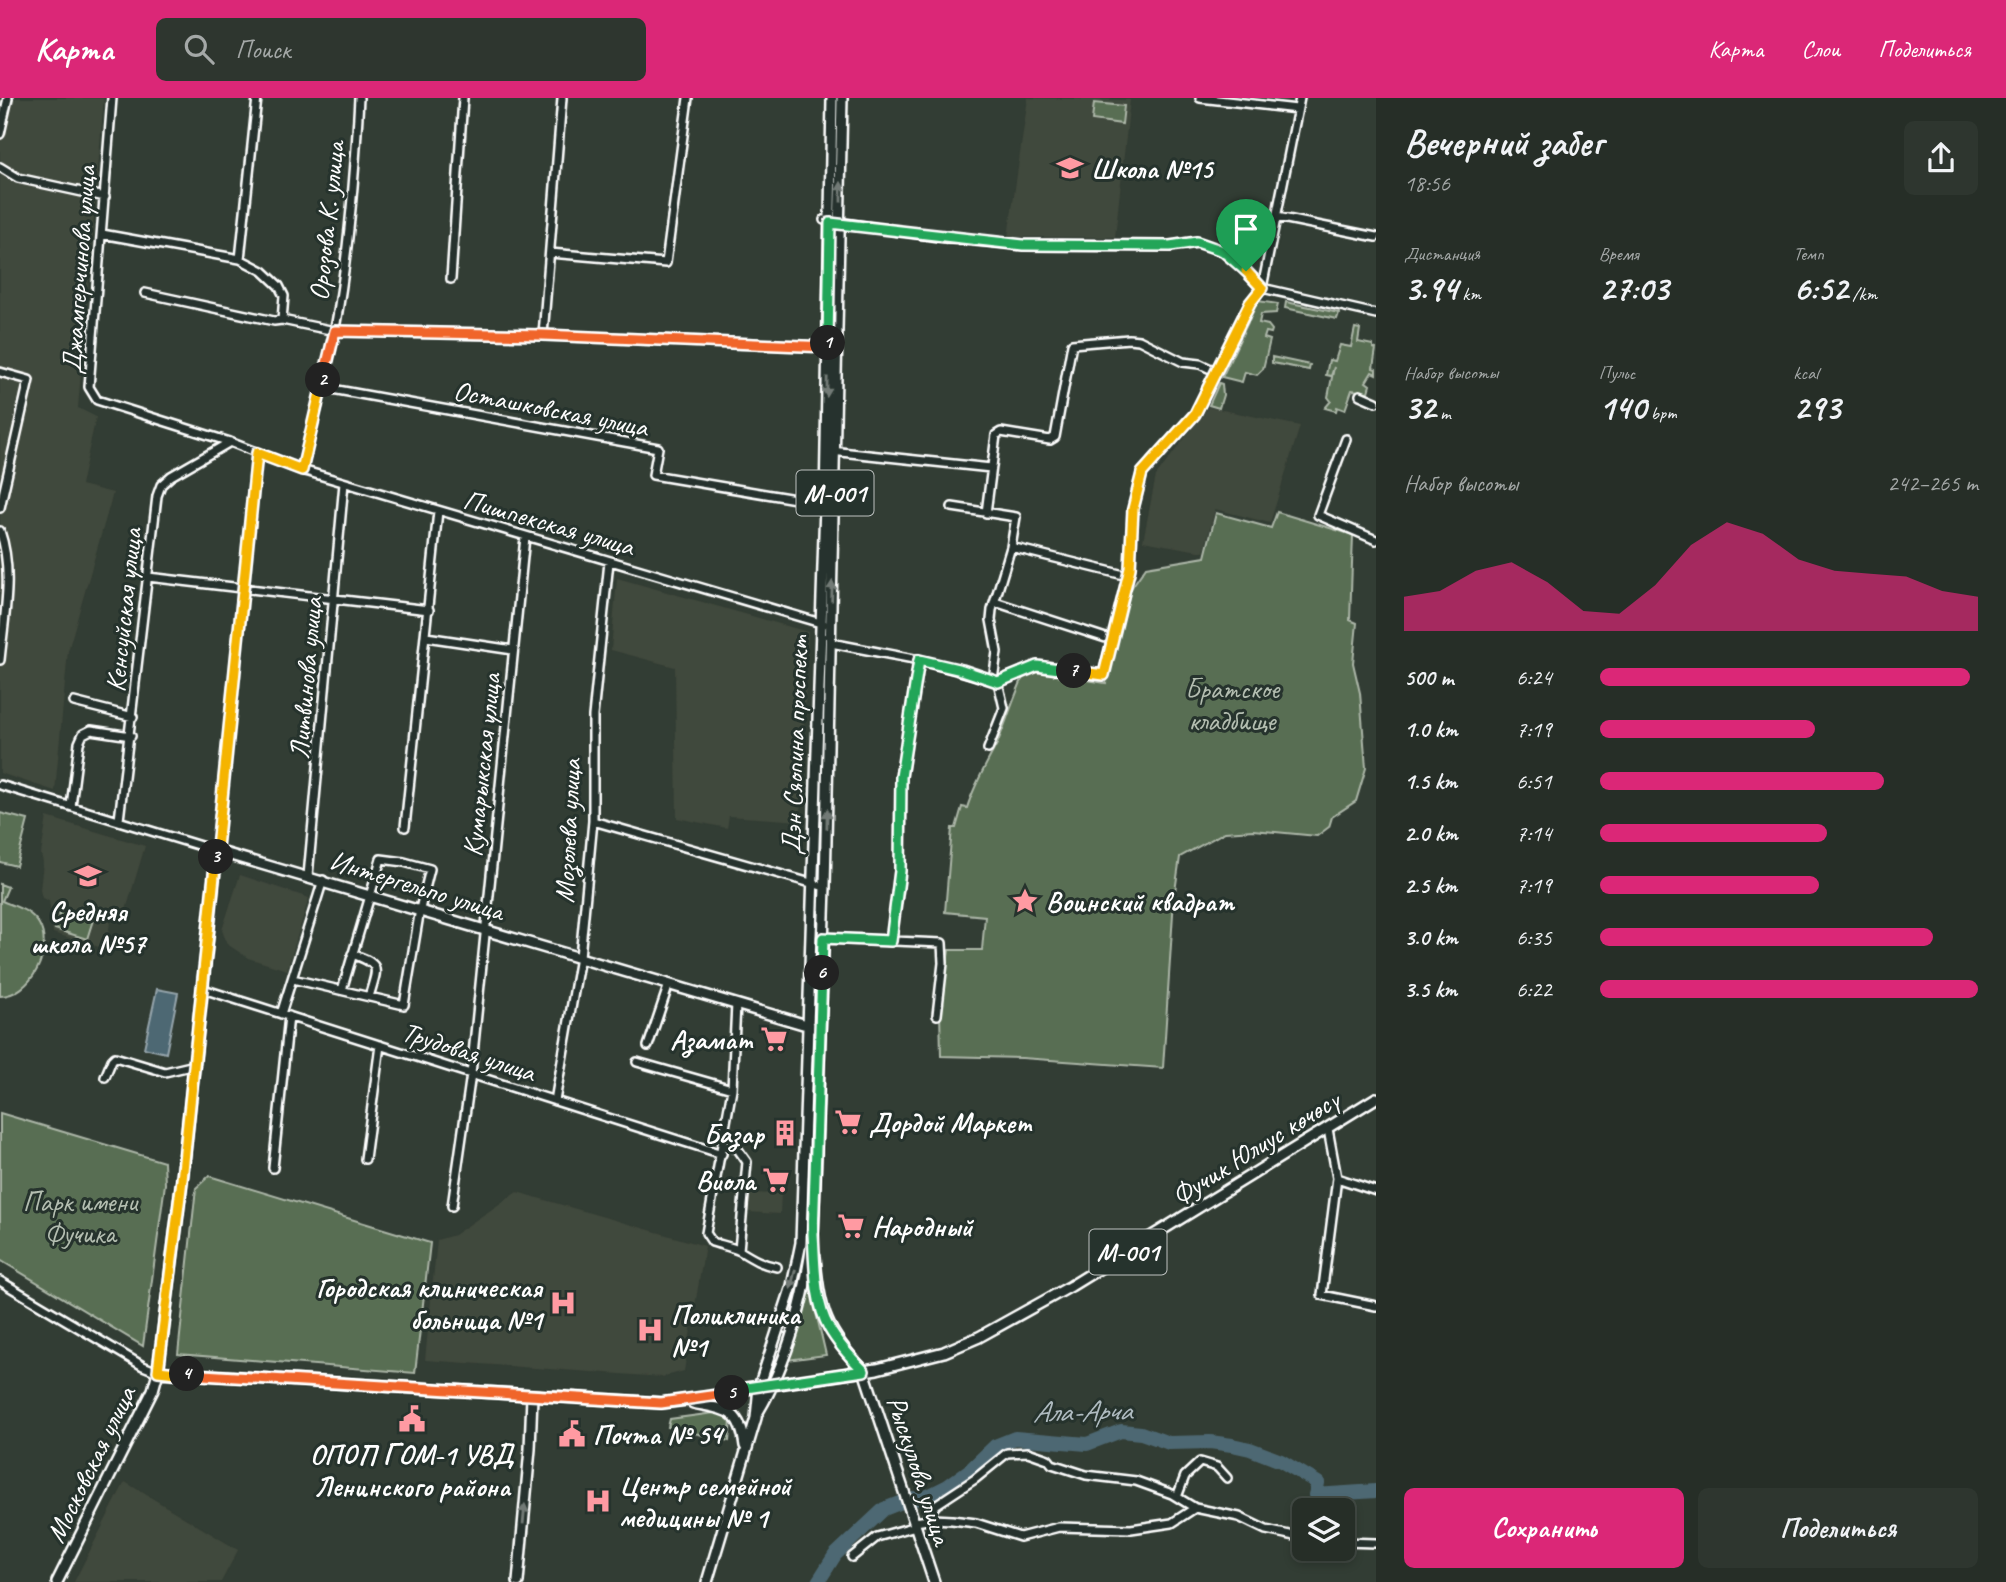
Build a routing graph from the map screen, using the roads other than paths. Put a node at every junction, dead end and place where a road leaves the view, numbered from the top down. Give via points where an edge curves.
1 (8, 98) edge
2 (113, 98) edge
3 (257, 98) edge
4 (359, 98) edge
5 (463, 98) edge
6 (562, 98) edge
7 (688, 98) edge
8 (832, 98) edge
9 (842, 98) edge
10 (1199, 98) edge
11 (1300, 98) edge
12 (1297, 109) junction
13 (0, 134) edge
14 (0, 167) edge
15 (105, 197) junction
16 (1277, 217) junction
17 (827, 221) junction
18 (841, 224) junction
19 (102, 234) junction
20 (1376, 237) edge
21 (550, 253) junction
22 (240, 259) junction
23 (451, 279) dead end
24 (1262, 288) junction
25 (145, 293) dead end
26 (1376, 314) edge
27 (282, 320) junction
28 (335, 331) junction
29 (543, 335) junction
30 (828, 347) junction
31 (1215, 371) junction
32 (0, 372) edge
33 (321, 387) junction
34 (1360, 395) dead end
35 (1376, 402) edge
36 (1346, 439) dead end
37 (230, 442) junction
38 (830, 451) junction
39 (257, 453) junction
40 (990, 468) junction
41 (302, 470) junction
42 (344, 483) junction
43 (825, 504) junction
44 (952, 507) dead end
45 (0, 508) edge
46 (438, 511) junction
47 (986, 513) junction
48 (0, 531) edge
49 (525, 537) junction
50 (1376, 540) edge
51 (1011, 547) junction
52 (609, 562) junction
53 (1128, 576) junction
54 (148, 577) junction
55 (243, 588) junction
56 (334, 599) junction
57 (995, 602) junction
58 (429, 610) junction
59 (826, 624) junction
60 (426, 637) junction
61 (1112, 640) junction
62 (831, 643) junction
63 (513, 650) junction
64 (0, 660) edge
65 (919, 660) junction
66 (995, 681) junction
67 (74, 702) dead end
68 (133, 717) junction
69 (131, 736) junction
70 (988, 749) dead end
71 (0, 785) edge
72 (71, 806) junction
73 (119, 820) junction
74 (593, 821) junction
75 (405, 827) dead end
76 (217, 851) junction
77 (308, 876) junction
78 (323, 880) junction
79 (813, 883) junction
80 (825, 887) junction
81 (370, 895) junction
82 (420, 909) junction
83 (486, 929) junction
84 (823, 938) junction
85 (891, 941) junction
86 (352, 954) junction
87 (580, 957) junction
88 (297, 980) dead end
89 (669, 984) junction
90 (203, 989) junction
91 (342, 990) junction
92 (369, 998) junction
93 (736, 1004) junction
94 (285, 1015) junction
95 (937, 1016) dead end
96 (807, 1025) junction
97 (820, 1029) junction
98 (380, 1045) junction
99 (648, 1046) dead end
100 (637, 1062) dead end
101 (195, 1066) junction
102 (471, 1074) junction
103 (105, 1077) dead end
104 (732, 1089) junction
105 (1376, 1098) edge
106 (555, 1101) junction
107 (1328, 1129) junction
108 (722, 1150) junction
109 (365, 1159) dead end
110 (273, 1168) dead end
111 (1337, 1178) junction
112 (1376, 1191) edge
113 (452, 1206) dead end
114 (813, 1234) junction
115 (739, 1250) junction
116 (777, 1267) dead end
117 (0, 1281) edge
118 (1376, 1306) edge
119 (158, 1371) junction
120 (864, 1371) junction
121 (774, 1384) junction
122 (759, 1387) junction
123 (532, 1396) junction
124 (685, 1401) junction
125 (757, 1414) junction
126 (746, 1451) junction
127 (1227, 1478) dead end
128 (1177, 1497) junction
129 (1195, 1508) junction
130 (927, 1520) junction
131 (914, 1521) junction
132 (1292, 1535) edge
133 (1355, 1542) edge
134 (1376, 1543) edge
135 (852, 1557) dead end
136 (57, 1582) edge
137 (517, 1582) edge
138 (707, 1582) edge
139 (934, 1582) edge

1 - 13 street
2 - 15 street, Джамгерчинова улица
3 - 22 street
4 - 28 street, Орозова К. улица via 354,191
5 - 23 street
6 - 21 street
7 - 21 street via 666,263
8 - 17 main road, Дэн Сяопина проспект / M-001
18 -> 9 main road, Дэн Сяопина проспект / M-001
10 - 12 street
11 - 12 street
12 - 16 street
14 - 15 street via 18,178
15 - 19 street, Джамгерчинова улица
16 - 20 street
16 - 24 street
17 - 18 street
17 - 30 main road, Дэн Сяопина проспект / M-001
18 - 24 street via 1023,245 1170,246 1197,242 1223,251
18 - 38 main road, Дэн Сяопина проспект / M-001
19 - 22 street
19 - 37 street, Джамгерчинова улица via 89,387 97,400
21 - 29 street
22 - 27 street via 279,286 284,296
24 - 26 street
24 - 31 street
25 - 27 street
27 - 28 street
28 - 29 street
28 - 33 street, Орозова К. улица
29 - 30 street
30 -> 38 main road, Дэн Сяопина проспект / M-001
31 - 40 street via 1183,362 1139,340 1072,344 1055,437 1001,432 996,435
31 - 53 street via 1195,414 1142,473 1133,509
32 - 45 street via 29,380
33 - 41 street, Орозова К. улица
33 - 43 street, Осташковская улица via 658,448 653,475
34 - 35 street
36 - 50 street via 1318,515
37 - 39 street, Джамгерчинова улица
37 - 54 street, Кенсуйская улица via 161,485
38 - 40 street
38 - 43 main road, Дэн Сяопина проспект / M-001
59 -> 38 main road, Дэн Сяопина проспект / M-001
39 - 41 street, Пишпекская улица
39 - 55 street
40 - 47 street
41 - 42 street, Пишпекская улица
42 - 46 street, Пишпекская улица
42 - 56 street, Литвинова улица
43 - 59 main road, Дэн Сяопина проспект / M-001
44 - 47 street
46 - 49 street, Пишпекская улица
46 - 58 street
47 - 51 street via 1016,517
48 - 64 street via 6,550
49 - 52 street, Пишпекская улица
49 - 63 street, Кумарыкская улица
51 - 53 street
51 - 57 street
52 - 59 street, Пишпекская улица
52 - 74 street, Мозолева улица via 593,716
53 - 61 street
54 - 55 street
54 - 68 street, Кенсуйская улица
55 - 56 street
55 - 76 street
56 - 58 street
56 - 77 street, Литвинова улица
57 - 61 street
57 - 66 street via 991,620 998,652
58 - 60 street
59 - 62 main road, Дэн Сяопина проспект / M-001
59 - 79 main road, Дэн Сяопина проспект / M-001
60 - 63 street
60 - 75 street
61 - 66 street via 1104,675 1037,666
62 - 65 street
80 -> 62 main road, Дэн Сяопина проспект / M-001
63 - 83 street, Кумарыкская улица
65 - 66 street
65 - 85 street via 901,777 900,871
66 - 70 street via 1004,708
67 - 68 street
68 - 69 street, Кенсуйская улица
69 - 72 street via 91,730 83,734
69 - 73 street, Кенсуйская улица
71 - 72 street, Интергельпо улица
72 - 73 street, Интергельпо улица
73 - 76 street, Интергельпо улица
74 - 79 street
74 - 87 street, Мозолева улица
76 - 77 main road, Интергельпо улица
76 - 90 main road, Московская улица
77 - 78 main road, Интергельпо улица
78 - 81 main road, Интергельпо улица
78 - 94 street
79 - 80 street
79 - 96 main road, Дэн Сяопина проспект / M-001
80 - 84 main road, Дэн Сяопина проспект / M-001
81 - 82 main road, Интергельпо улица
81 - 82 street via 381,859 417,865 430,869
81 - 86 street
82 - 83 main road, Интергельпо улица
82 - 92 street via 407,1002 401,1006
83 - 87 main road, Интергельпо улица
83 - 102 street, Кумарыкская улица
84 - 85 street
84 - 97 main road, Дэн Сяопина проспект / M-001
85 - 95 street via 942,943
86 - 91 street
86 - 92 street via 375,966
87 - 89 main road, Интергельпо улица
87 - 106 street, Мозолева улица
88 - 91 street
89 - 93 main road, Интергельпо улица
89 - 99 street
90 - 94 street, Трудовая улица
90 - 101 main road, Московская улица
91 - 92 street
93 - 96 main road, Интергельпо улица
93 - 104 street
94 - 98 street, Трудовая улица
94 - 110 street
96 - 97 main road, Интергельпо улица
96 -> 122 main road, Дэн Сяопина проспект / M-001 via 801,1243
97 - 114 main road, Дэн Сяопина проспект / M-001
98 - 102 street, Трудовая улица
98 - 109 street
100 - 104 street
101 - 103 street via 165,1072 115,1058
101 - 119 main road, Московская улица
102 - 106 street, Трудовая улица
102 - 113 street, Кумарыкская улица
104 - 108 street
105 - 107 main road, Фучик Юлиус көчөсү / М-001
106 - 108 street, Трудовая улица
107 - 111 street
107 - 120 main road, Фучик Юлиус көчөсү / М-001 via 1009,1322 944,1352
108 - 115 street via 737,1149 747,1162
108 - 115 street via 706,1233 712,1242
111 - 112 street
111 - 118 street via 1322,1295
114 - 120 main road via 826,1320
114 - 121 main road, Дэн Сяопина проспект / M-001 via 806,1285
115 - 116 street via 751,1260
117 - 119 street, Фучик Юлиус көчөсү
119 - 123 main road, Фучик Юлиус көчөсү
119 - 136 main road, Московская улица via 153,1390
120 - 121 main road, Фучик Юлиус көчөсү / М-001
120 - 131 main road, Рыскулова улица
121 - 122 main road, Фучик Юлиус көчөсү / М-001
121 - 125 main road, Дэн Сяопина проспект
122 - 124 main road, Фучик Юлиус көчөсү
122 - 125 main road, Дэн Сяопина проспект
123 - 124 main road, Фучик Юлиус көчөсү
137 -> 123 main road
124 - 126 main road via 724,1409 736,1417
125 - 126 main road
126 - 138 main road
127 - 128 street via 1217,1467 1200,1462 1185,1476
128 - 129 street
128 - 130 street via 1136,1481 1086,1475 1028,1452 1007,1453 937,1504
129 - 130 street via 1172,1523 1131,1529 1059,1527 1020,1536 976,1523
129 - 132 street
130 - 131 street
131 - 135 street via 877,1537
131 - 139 main road, Рыскулова улица
133 - 134 street

